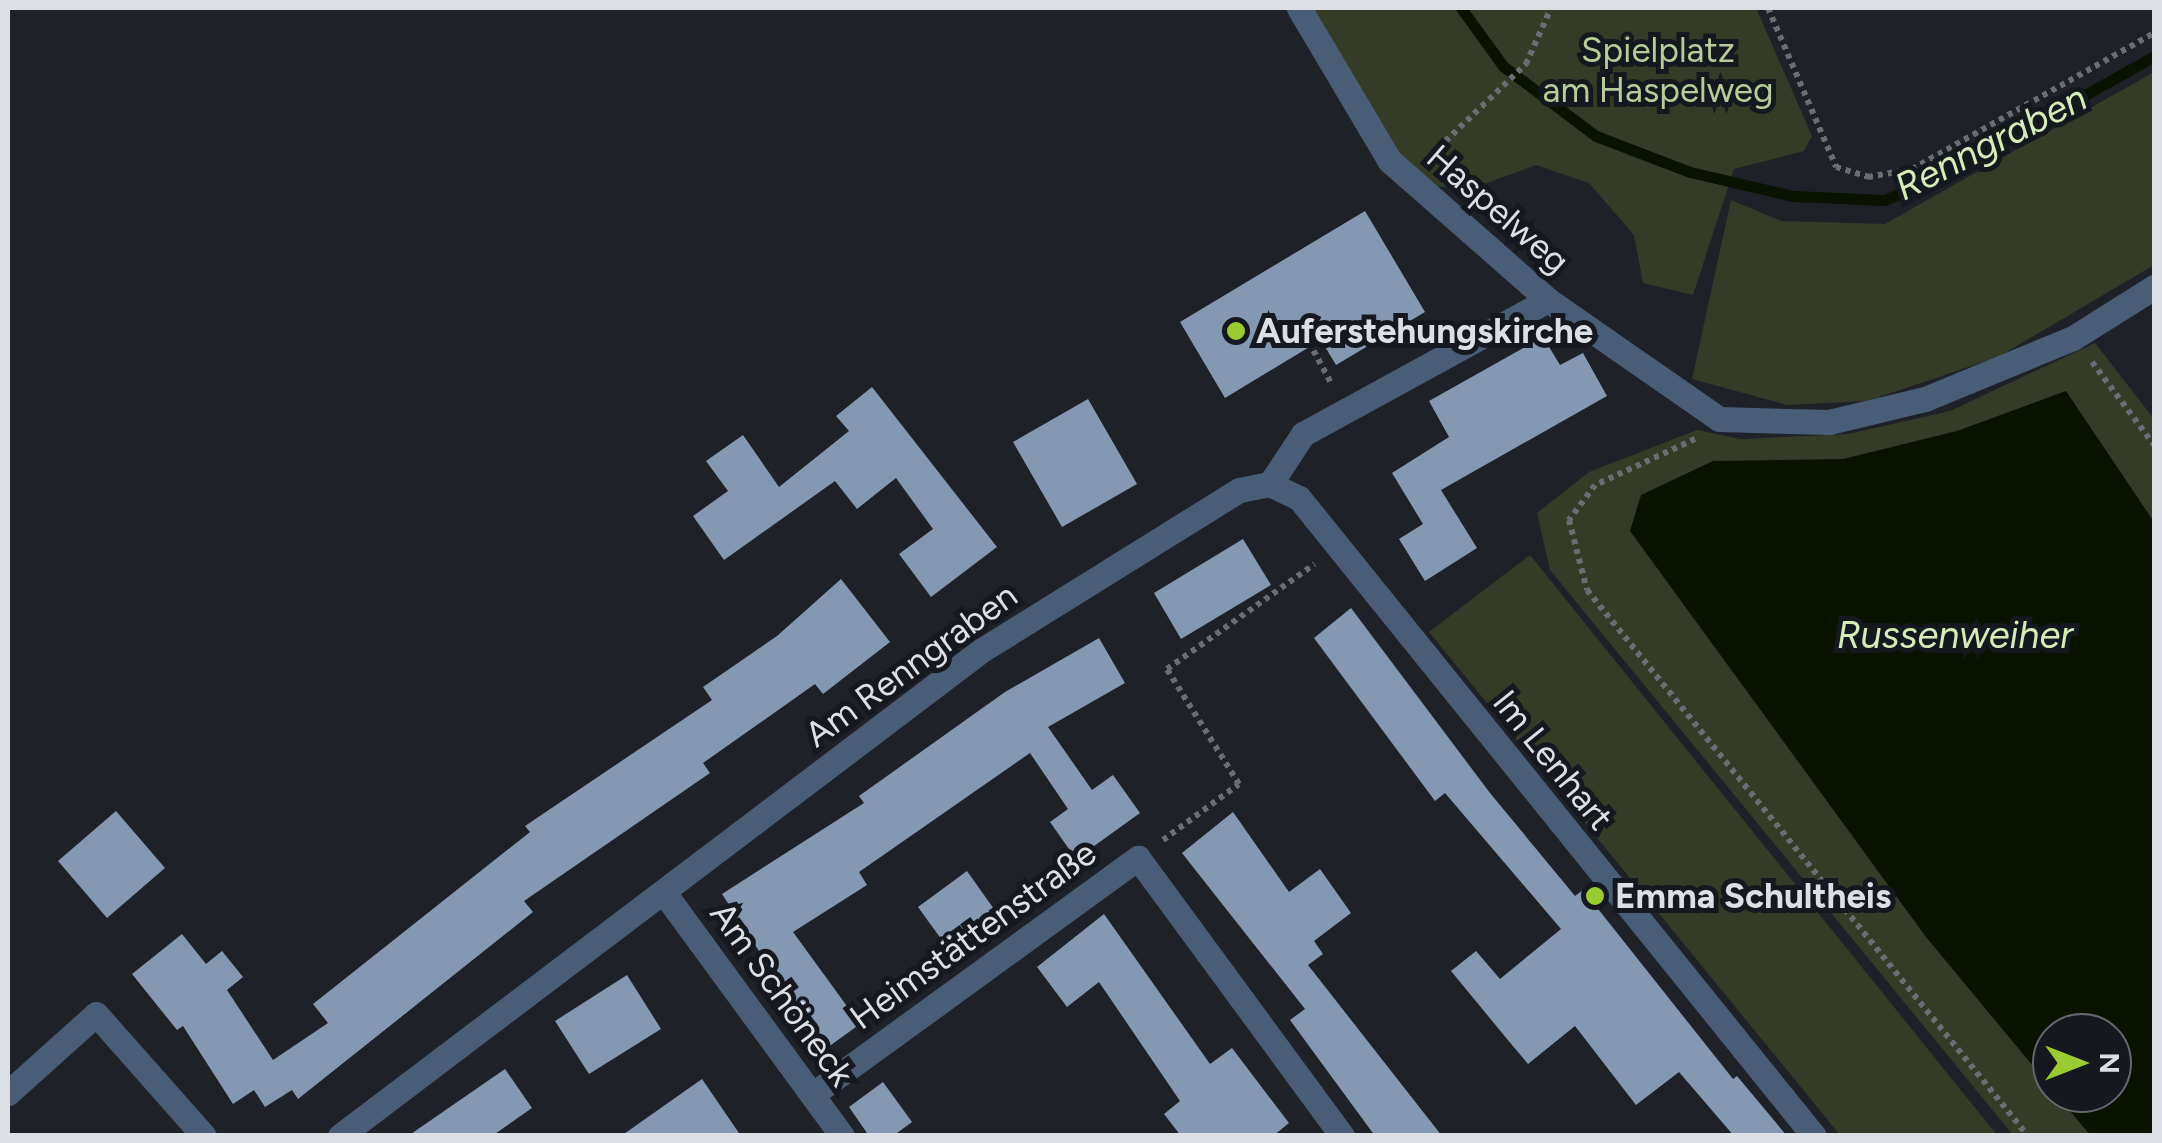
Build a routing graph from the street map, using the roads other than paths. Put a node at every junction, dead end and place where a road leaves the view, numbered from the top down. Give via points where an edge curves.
1 (1298, 8) edge
2 (2154, 287) edge
3 (1548, 300) junction
4 (1270, 484) junction
5 (664, 894) junction
6 (8, 1092) edge
7 (813, 1094) junction
8 (204, 1136) edge
9 (340, 1136) edge
10 (842, 1136) edge
11 (1342, 1136) edge
12 (1814, 1136) edge

1 - 3 street, Haspelweg via 1390,161
2 - 3 street, Haspelweg via 2073,338 1925,400 1829,422 1719,420
3 - 4 street via 1303,434
4 - 5 street, Am Renngraben via 1239,490 982,650
4 - 12 street, Im Lenhart via 1299,498
5 - 7 street, Am Schöneck
5 - 9 street, Am Renngraben
6 - 8 street via 96,1014
7 - 10 street, Am Schöneck
7 - 11 street, Heimstättenstraße via 1138,858

